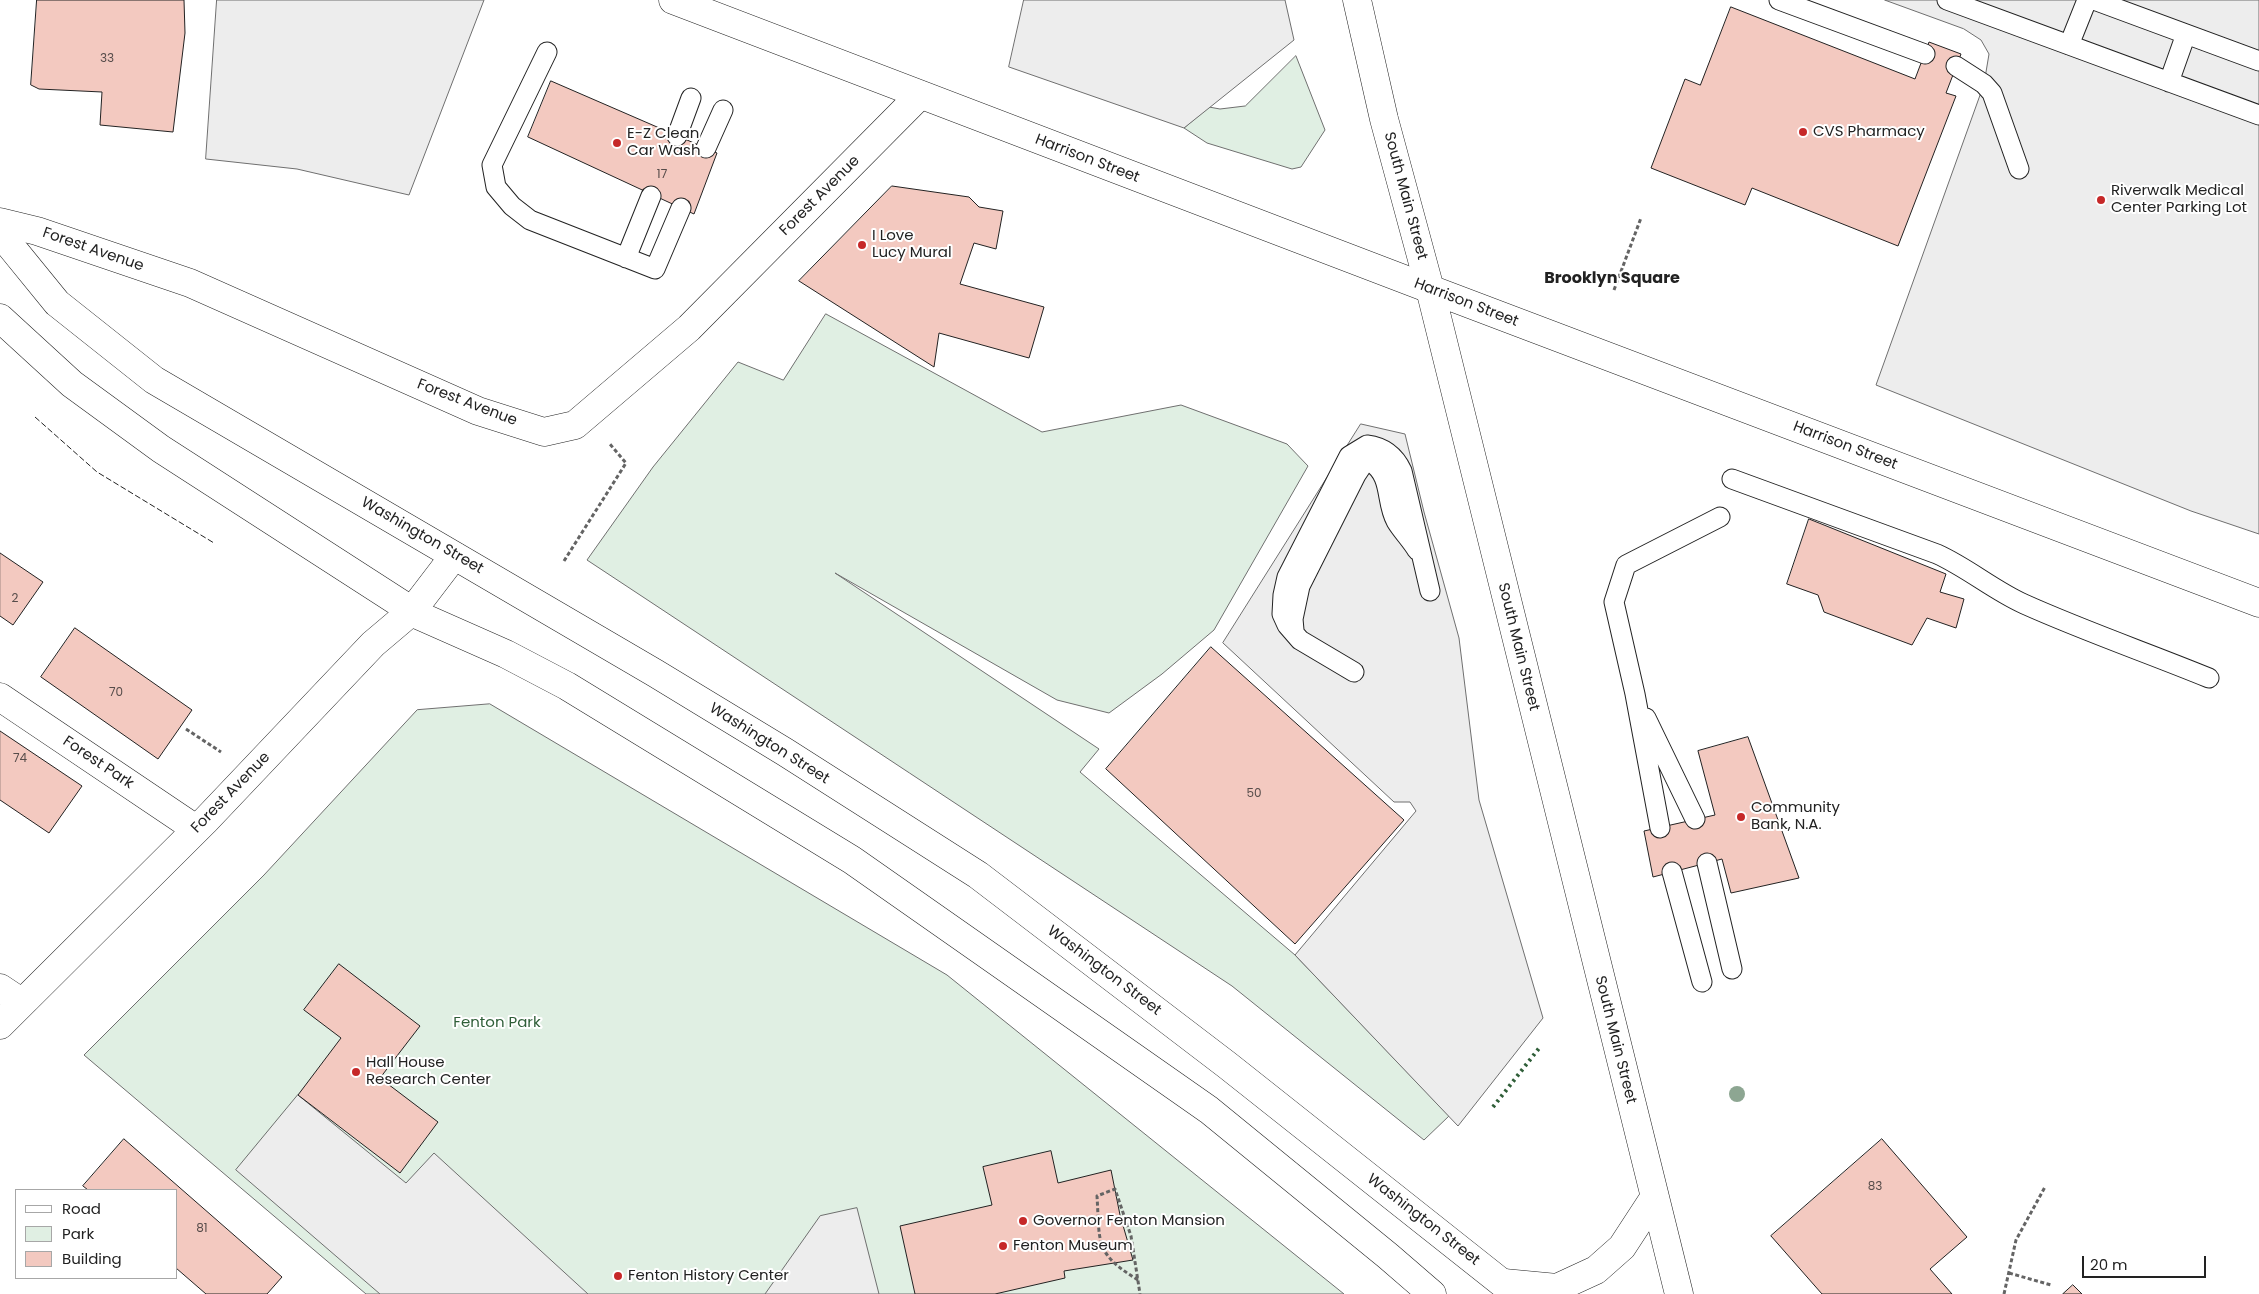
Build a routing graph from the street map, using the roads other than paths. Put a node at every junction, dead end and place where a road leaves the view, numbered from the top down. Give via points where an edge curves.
1 (673, 0) edge
2 (1357, 0) edge
3 (1779, 0) edge
4 (1947, 0) edge
5 (2087, 0) edge
6 (2094, 0) edge
7 (2186, 34) junction
8 (2069, 45) junction
9 (547, 52) dead end
10 (1925, 54) dead end
11 (2259, 61) edge
12 (1956, 66) dead end
13 (2169, 82) junction
14 (920, 95) junction
15 (691, 98) dead end
16 (723, 110) dead end
17 (2259, 115) edge
18 (677, 136) dead end
19 (706, 148) dead end
20 (2019, 169) dead end
21 (652, 196) dead end
22 (680, 208) dead end
23 (0, 222) edge
24 (0, 233) edge
25 (626, 258) junction
26 (1430, 290) junction
27 (0, 318) edge
28 (1732, 479) dead end
29 (1720, 517) dead end
30 (454, 556) junction
31 (1430, 591) dead end
32 (2259, 603) edge
33 (412, 611) junction
34 (1354, 672) dead end
35 (2209, 678) dead end
36 (1635, 694) junction
37 (0, 697) edge
38 (1695, 820) dead end
39 (1660, 828) dead end
40 (196, 829) junction
41 (1707, 863) dead end
42 (1672, 872) dead end
43 (1732, 969) dead end
44 (1702, 982) dead end
45 (10, 995) edge
46 (0, 1025) edge
47 (1654, 1198) junction
48 (1510, 1289) edge
49 (1432, 1294) edge
50 (1678, 1294) edge

1 - 14 main road, Harrison Street
2 - 26 main road, South Main Street via 1384,119
3 - 10 lane
4 - 8 lane
5 - 8 lane
6 - 7 lane
7 - 11 lane
7 - 13 lane
8 - 13 lane
9 - 25 lane via 492,165 496,187 530,220
12 - 20 lane via 1992,93
13 - 17 lane
14 - 23 main road, Forest Avenue via 689,328 575,425 544,432 478,411 190,283 37,231
14 - 26 main road, Harrison Street
15 - 18 lane
16 - 19 lane
21 - 25 lane
22 - 25 lane via 655,268
24 - 30 main road, Washington Street via 57,302 154,380
26 - 32 main road, Harrison Street
26 - 47 main road, South Main Street
27 - 33 main road via 72,384 160,449
28 - 35 lane via 1937,554 2023,603
29 - 36 lane via 1626,565 1614,602
30 - 33 main road, Forest Avenue
30 - 48 main road, Washington Street via 736,723 978,875 1228,1065
31 - 34 lane via 1402,471 1396,459 1378,446 1367,444 1349,456 1287,577 1283,595 1282,614 1294,634
33 - 40 main road, Forest Avenue via 374,644
33 - 49 main road via 567,686 852,860 1209,1110
36 - 38 lane
36 - 39 lane
37 - 40 main road, Forest Park
40 - 45 main road, Forest Avenue
41 - 43 lane
42 - 44 lane
45 - 46 main road, Forest Avenue
47 - 48 main road via 1622,1247 1596,1270 1557,1288
47 - 50 main road, South Main Street

